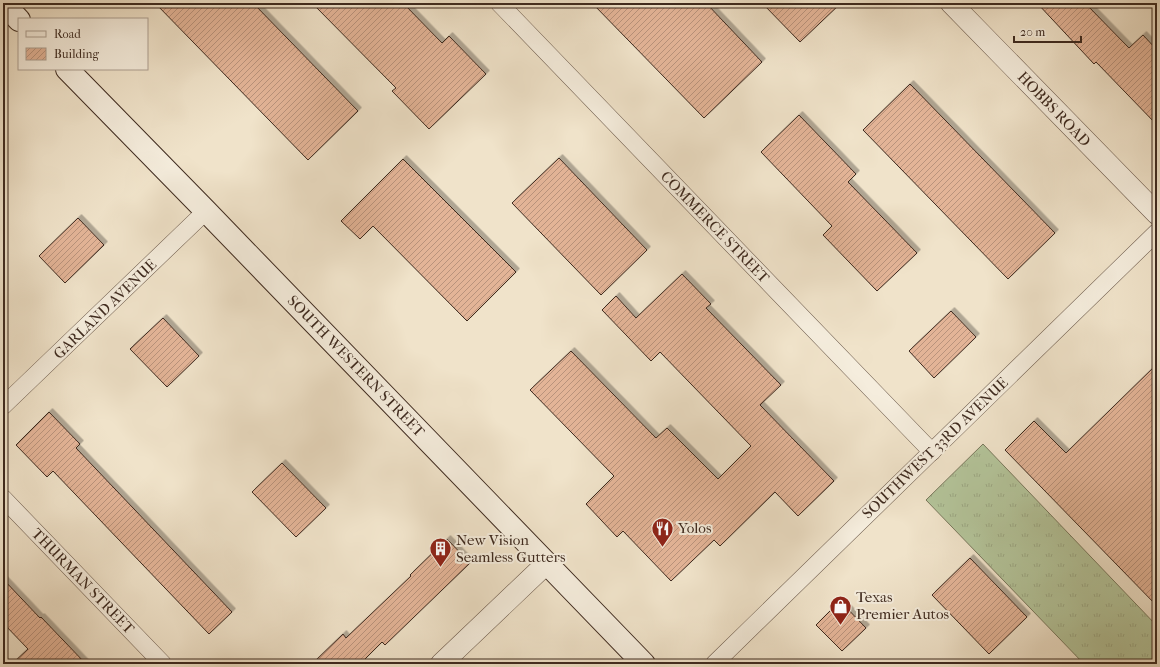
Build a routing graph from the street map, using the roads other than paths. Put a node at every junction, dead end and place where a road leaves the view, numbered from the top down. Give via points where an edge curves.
1 (499, 3) edge
2 (951, 3) edge
3 (3, 4) edge
4 (18, 19) edge
5 (68, 70) edge
6 (206, 211) junction
7 (1157, 214) edge
8 (1157, 232) edge
9 (3, 406) edge
10 (932, 452) junction
11 (3, 498) edge
12 (546, 563) junction
13 (163, 664) edge
14 (442, 664) edge
15 (644, 664) edge
16 (714, 664) edge

1 - 10 street, COMMERCE STREET
2 - 7 street, HOBBS ROAD
3 - 4 main road
5 - 6 main road, SOUTH WESTERN STREET
6 - 9 street, GARLAND AVENUE
6 - 12 main road, SOUTH WESTERN STREET
8 - 10 street, SOUTHWEST 33RD AVENUE
10 - 16 street, SOUTHWEST 33RD AVENUE
11 - 13 street, THURMAN STREET
12 - 14 street
12 - 15 main road, SOUTH WESTERN STREET

